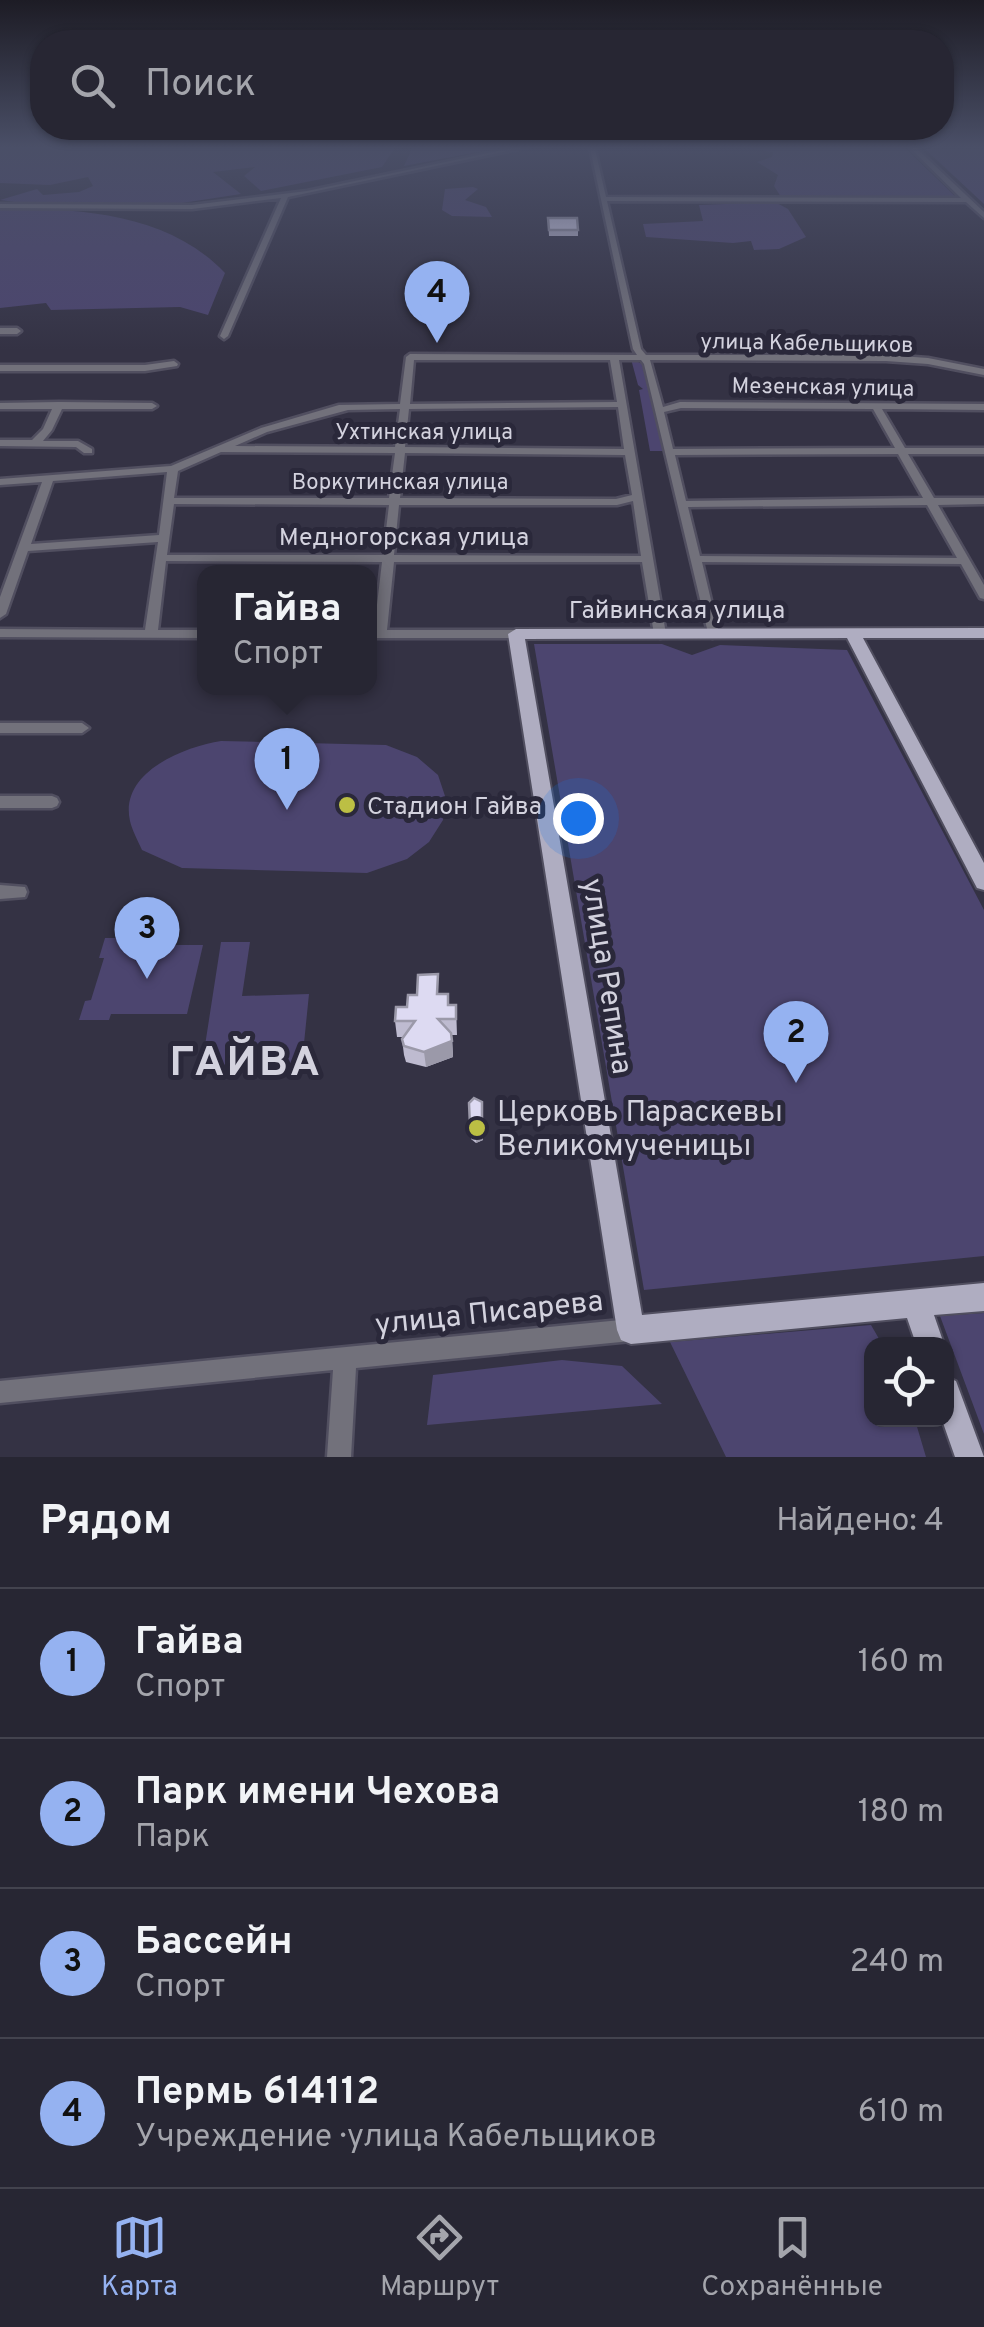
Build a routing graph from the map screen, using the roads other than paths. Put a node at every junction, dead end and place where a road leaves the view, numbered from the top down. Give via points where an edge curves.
1 (278, 214) edge
2 (608, 214) edge
3 (17, 331) dead end
4 (0, 332) edge
5 (224, 336) dead end
6 (637, 355) junction
7 (410, 357) joint
8 (614, 357) junction
9 (174, 364) dead end
10 (0, 368) edge
11 (984, 372) edge
12 (616, 405) dead end
13 (0, 406) edge
14 (58, 406) junction
15 (152, 406) dead end
16 (348, 407) junction
17 (405, 407) junction
18 (984, 407) edge
19 (329, 408) dead end
20 (877, 408) junction
21 (663, 410) dead end
22 (0, 443) edge
23 (36, 443) junction
24 (88, 450) dead end
25 (218, 450) junction
26 (984, 451) edge
27 (399, 452) junction
28 (629, 452) junction
29 (669, 452) junction
30 (901, 452) junction
31 (173, 469) junction
32 (50, 478) junction
33 (0, 482) edge
34 (630, 498) dead end
35 (168, 501) junction
36 (930, 501) junction
37 (984, 501) edge
38 (393, 502) junction
39 (687, 504) dead end
40 (162, 538) junction
41 (23, 548) junction
42 (161, 558) junction
43 (388, 558) junction
44 (648, 559) junction
45 (695, 560) junction
46 (964, 560) junction
47 (984, 595) edge
48 (0, 614) edge
49 (377, 622) edge
50 (0, 633) edge
51 (984, 633) edge
52 (151, 634) junction
53 (197, 634) edge
54 (377, 634) edge
55 (516, 634) junction
56 (660, 634) junction
57 (713, 634) junction
58 (853, 634) junction
59 (0, 728) edge
60 (82, 728) dead end
61 (0, 802) edge
62 (52, 802) dead end
63 (984, 882) edge
64 (0, 892) edge
65 (19, 892) dead end
66 (984, 1297) edge
67 (916, 1303) junction
68 (631, 1330) junction
69 (928, 1337) edge
70 (344, 1358) junction
71 (0, 1392) edge
72 (954, 1413) edge
73 (340, 1457) edge
74 (970, 1457) edge

1 - 5 street
2 - 6 street
3 - 4 street
6 - 8 street, улица Кабельщиков
6 - 11 street, улица Кабельщиков via 908,359
6 - 29 street
7 - 8 street, улица Кабельщиков
7 - 17 street
8 - 28 street
9 - 10 street
12 - 17 street
13 - 14 street
14 - 15 street
14 - 23 street
16 - 17 street
16 - 19 street
16 - 25 street via 286,422
17 - 27 street
18 - 20 street, Мезенская улица
20 - 21 street, Мезенская улица
20 - 30 street
22 - 23 street
23 - 24 street
25 - 27 street, Ухтинская улица
25 - 31 street
26 - 30 street
27 - 28 street, Ухтинская улица
27 - 38 street
28 - 44 street
29 - 30 street
29 - 45 street
30 - 36 street
31 - 32 street
31 - 35 street
32 - 33 street
32 - 41 street
34 - 38 street, Воркутинская улица
35 - 38 street, Воркутинская улица
35 - 40 street
36 - 37 street
36 - 39 street
36 - 46 street
38 - 43 street
40 - 41 street
40 - 42 street
41 - 48 street
42 - 43 street, Медногорская улица
42 - 52 street
43 - 44 street, Медногорская улица
43 - 49 street
44 - 56 street
45 - 46 street
45 - 57 street
46 - 47 street
50 - 52 street
51 - 58 main road, Гайвинская улица
52 - 53 street
54 - 55 street, Гайвинская улица
55 - 56 main road, Гайвинская улица
55 - 68 main road, улица Репина
56 - 57 main road, Гайвинская улица
57 - 58 main road, Гайвинская улица
58 - 63 main road
59 - 60 street
61 - 62 street
64 - 65 street
66 - 67 main road, улица Писарева
67 - 68 main road, улица Писарева
67 - 69 main road
68 - 70 street, улица Писарева
70 - 71 street, улица Писарева
70 - 73 street
72 - 74 main road

